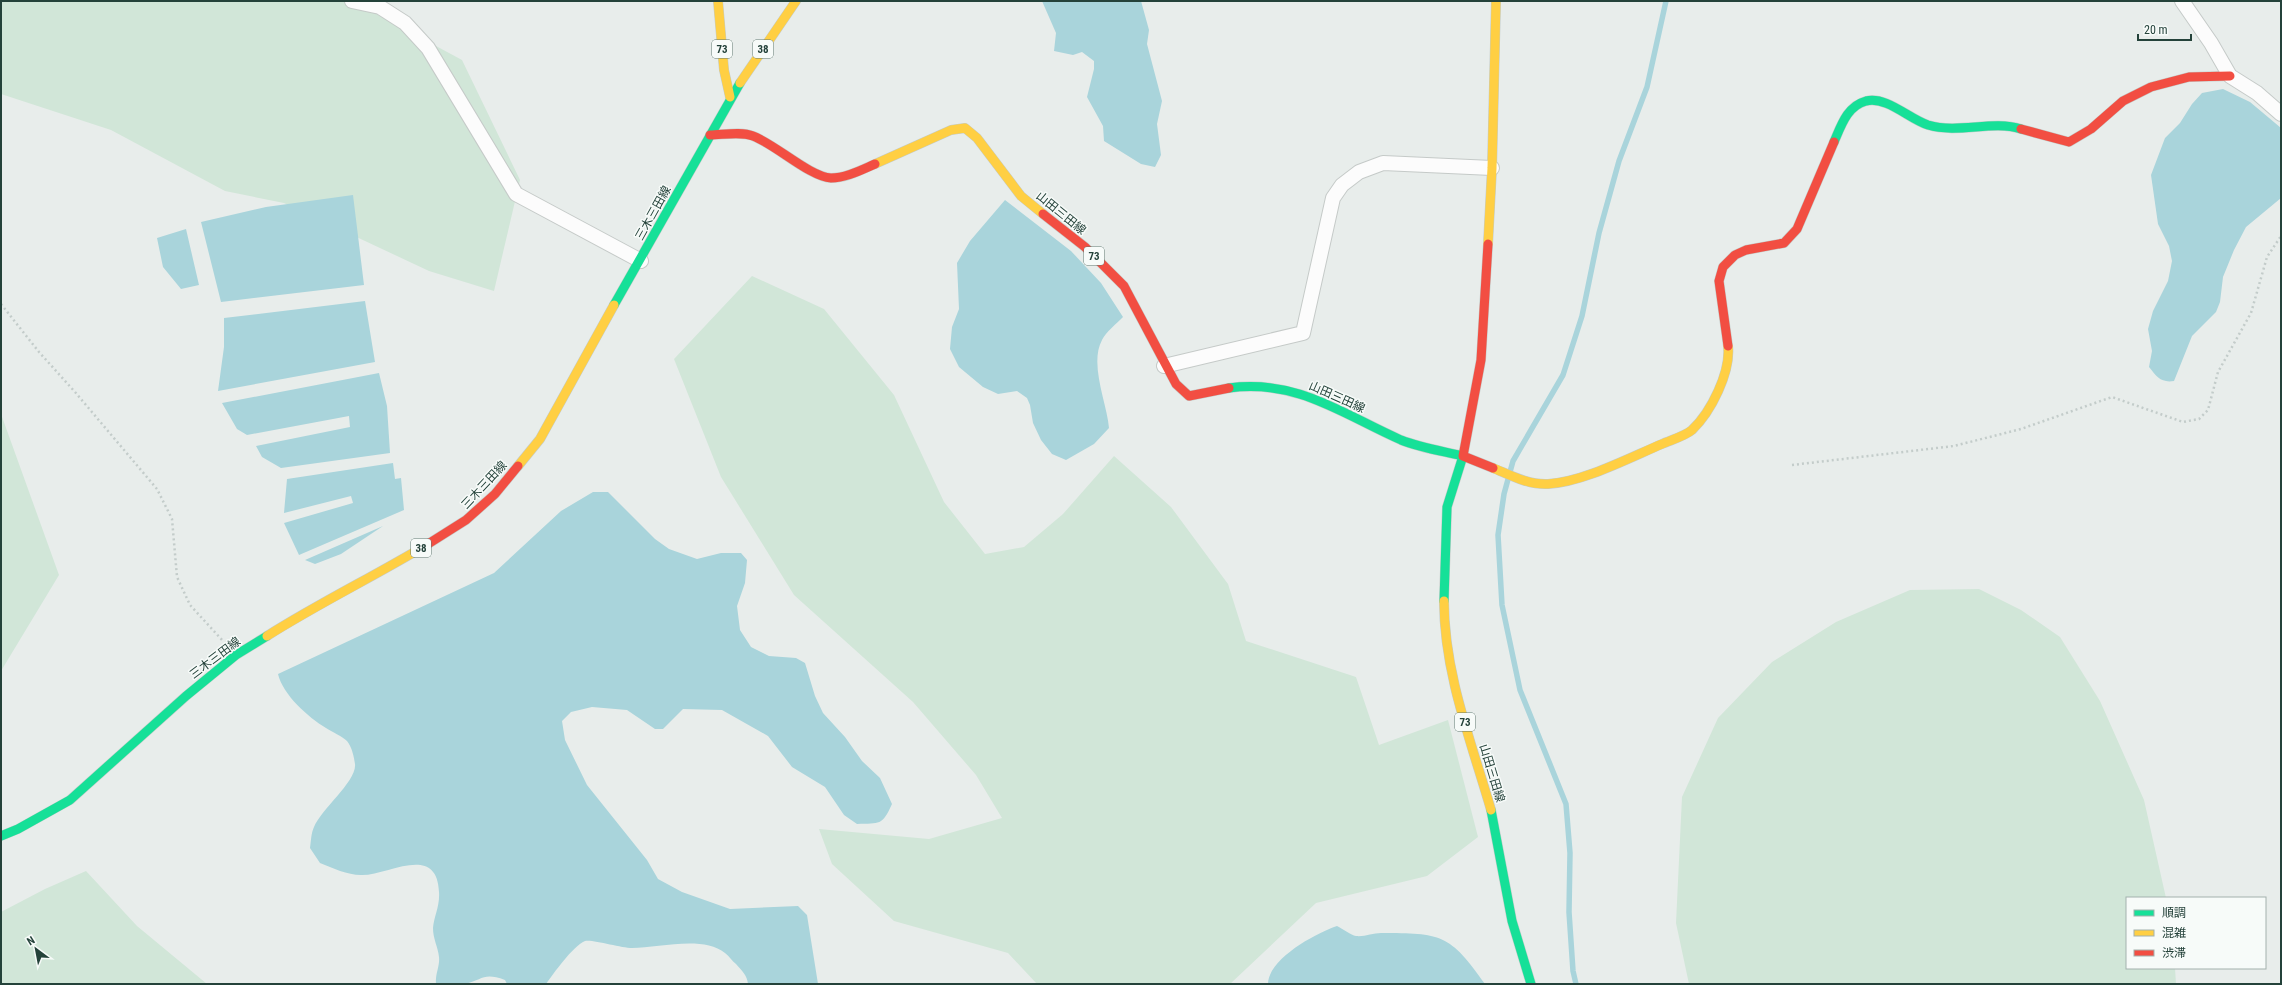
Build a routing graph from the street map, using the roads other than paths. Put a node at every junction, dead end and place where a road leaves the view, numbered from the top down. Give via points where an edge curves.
1 (352, 1) edge
2 (718, 1) edge
3 (796, 1) edge
4 (1496, 1) edge
5 (2182, 1) edge
6 (2230, 76) junction
7 (730, 97) junction
8 (2281, 114) edge
9 (710, 135) junction
10 (1492, 168) junction
11 (641, 261) junction
12 (1164, 366) junction
13 (1463, 456) junction
14 (1, 836) edge
15 (1532, 984) edge

1 - 11 street via 380,7 405,23 428,48 516,194
2 - 7 main road, 73 via 724,70
3 - 7 main road, 三木三田線 / 38
4 - 10 main road
5 - 6 street
6 - 8 street via 2257,92
6 - 13 main road via 2189,76 2151,87 2123,101 2091,129 2069,142 2009,125 1968,130 1928,125 1883,104 1867,101 1852,108 1842,123 1797,229 1784,243 1746,250 1735,255 1723,267 1719,281 1729,354 1718,390 1707,413 1691,431 1593,474 1548,484 1528,482
7 - 9 main road, 三木三田線 / 38
9 - 11 main road, 三木三田線 / 38
9 - 12 main road, 山田三田線 / 73 via 751,135 808,169 830,178 849,175 951,130 965,128 977,138 1021,196 1085,247 1124,286
10 - 12 street via 1383,163 1359,172 1342,185 1333,198 1303,333
10 - 13 main road via 1481,360
11 - 14 main road, 三木三田線 / 38 via 540,439 495,494 466,520 395,564 306,610 236,655 186,696 70,800 18,830
12 - 13 main road, 山田三田線 / 73 via 1176,384 1189,396 1264,386 1291,391 1316,398 1404,440
13 - 15 main road, 山田三田線 / 73 via 1447,507 1444,628 1451,674 1493,818 1512,921

